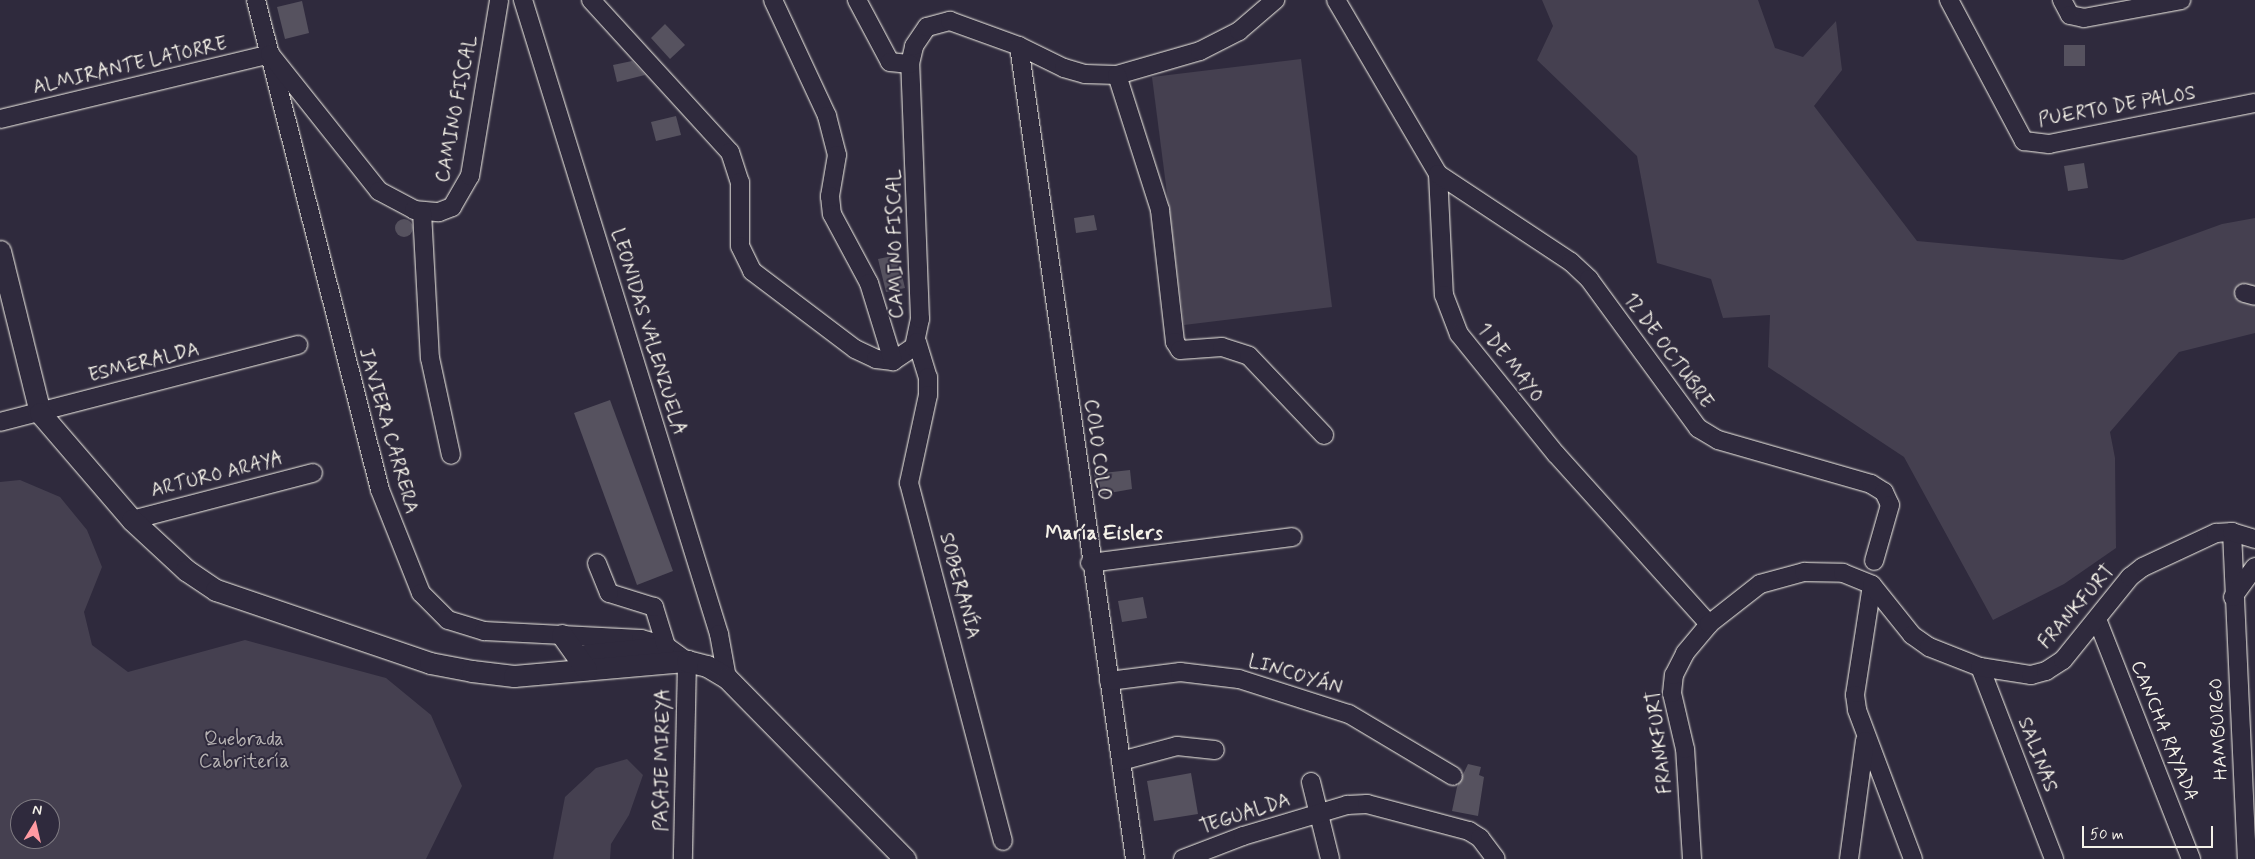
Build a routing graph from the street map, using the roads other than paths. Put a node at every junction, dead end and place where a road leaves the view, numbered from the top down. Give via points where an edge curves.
1 (256, 0) edge
2 (499, 0) edge
3 (523, 0) edge
4 (591, 0) edge
5 (773, 0) edge
6 (857, 0) edge
7 (1275, 0) edge
8 (1336, 0) edge
9 (1950, 0) edge
10 (2062, 0) edge
11 (2181, 0) edge
12 (1019, 46) junction
13 (270, 54) junction
14 (910, 64) junction
15 (1117, 75) junction
16 (2255, 103) edge
17 (0, 119) edge
18 (1438, 174) junction
19 (422, 212) junction
20 (0, 251) edge
21 (1, 272) edge
22 (917, 342) junction
23 (298, 346) dead end
24 (894, 361) junction
25 (40, 413) junction
26 (0, 422) edge
27 (1324, 434) dead end
28 (451, 455) dead end
29 (312, 473) dead end
30 (132, 520) junction
31 (2232, 532) junction
32 (1292, 537) dead end
33 (2255, 539) edge
34 (1874, 561) dead end
35 (597, 563) dead end
36 (1090, 563) junction
37 (2255, 567) edge
38 (1872, 585) junction
39 (2233, 597) junction
40 (2097, 619) junction
41 (1709, 624) junction
42 (562, 634) junction
43 (666, 646) junction
44 (581, 662) junction
45 (687, 662) junction
46 (1980, 667) junction
47 (727, 678) junction
48 (1109, 681) junction
49 (1865, 738) junction
50 (1215, 750) dead end
51 (2249, 759) edge
52 (1121, 761) junction
53 (1452, 776) dead end
54 (1311, 782) dead end
55 (1321, 812) junction
56 (1003, 840) dead end
57 (2250, 848) edge
58 (682, 859) edge
59 (905, 859) edge
60 (1135, 859) edge
61 (1183, 859) edge
62 (1330, 859) edge
63 (1496, 859) edge
64 (1692, 859) edge
65 (1849, 859) edge
66 (1914, 859) edge
67 (2054, 859) edge
68 (2191, 859) edge

1 - 13 street, JAVIERA CARRERA
2 - 19 street, CAMINO FISCAL via 470,176 452,208
3 - 47 street, LEONIDAS VALENZUELA via 719,634
4 - 24 street via 730,152 740,182 740,246 752,271 854,350 876,359
5 - 24 street via 830,124 837,155 830,196 832,214 869,283
6 - 14 street via 890,62
7 - 15 street, CAMINO FISCAL via 1239,31 1200,51
8 - 18 street, 1 DE MAYO
9 - 16 street, PUERTO DE PALOS via 2024,141 2049,144
10 - 11 street via 2070,15 2084,18
12 - 14 street, CAMINO FISCAL via 964,25 938,22 919,34
12 - 15 street, CAMINO FISCAL via 1064,68 1085,74
12 - 36 street, COLO COLO
13 - 17 street, ALMIRANTE LATORRE
13 - 19 street, CAMINO FISCAL via 379,190 392,202
13 - 42 street, JAVIERA CARRERA via 380,490 421,593 448,620 484,631
14 - 22 street, CAMINO FISCAL via 921,276
15 - 27 street via 1158,201 1175,342 1180,350 1222,347 1249,356
18 - 34 street, 12 DE OCTUBRE via 1571,262 1589,278 1698,428 1718,440 1872,484 1884,492 1890,506
18 - 41 street, 1 DE MAYO via 1444,295 1459,334 1479,364 1556,454
19 - 28 street via 430,358
20 - 21 main road
21 - 25 main road
22 - 24 street, CAMINO FISCAL via 909,352
22 - 56 street, SOBERANÍA via 926,370 928,395 909,483
23 - 25 street, ESMERALDA
25 - 26 street, ESMERALDA
25 - 30 main road
29 - 30 street, ARTURO ARAYA
30 - 44 main road via 186,570 216,590 430,663 501,675
31 - 33 street
31 - 39 street, HAMBURGO
31 - 40 street, FRANKFURT via 2194,541 2143,567 2130,577
32 - 36 street
35 - 43 street via 609,593 654,607
36 - 48 street, COLO COLO
37 - 39 street
38 - 41 street, FRANKFURT via 1843,573 1812,572 1782,576 1739,596
38 - 46 street, FRANKFURT via 1906,628 1929,647
38 - 49 street via 1855,695
39 - 51 street, HAMBURGO
40 - 46 street, FRANKFURT via 2064,660 2046,671 2012,674
40 - 68 street, CANCHA RAYADA
41 - 64 street, FRANKFURT via 1685,653 1674,675 1672,693 1685,749
42 - 43 street, JAVIERA CARRERA via 609,636
42 - 44 main road
43 - 44 street
43 - 45 street, JAVIERA CARRERA
44 - 45 main road
45 - 47 main road via 707,666
45 - 58 street, PASAJE MIREYA
46 - 67 street, SALINAS
47 - 59 main road
48 - 52 street, COLO COLO
48 - 53 street, LINCOYÁN via 1180,672 1238,678 1349,714
49 - 65 street
49 - 66 street
50 - 52 street via 1177,746
51 - 57 street, HAMBURGO
52 - 60 street, COLO COLO
54 - 55 street
55 - 61 street, TEGUALDA via 1242,836
55 - 62 street
55 - 63 street via 1367,804 1444,823 1480,838

